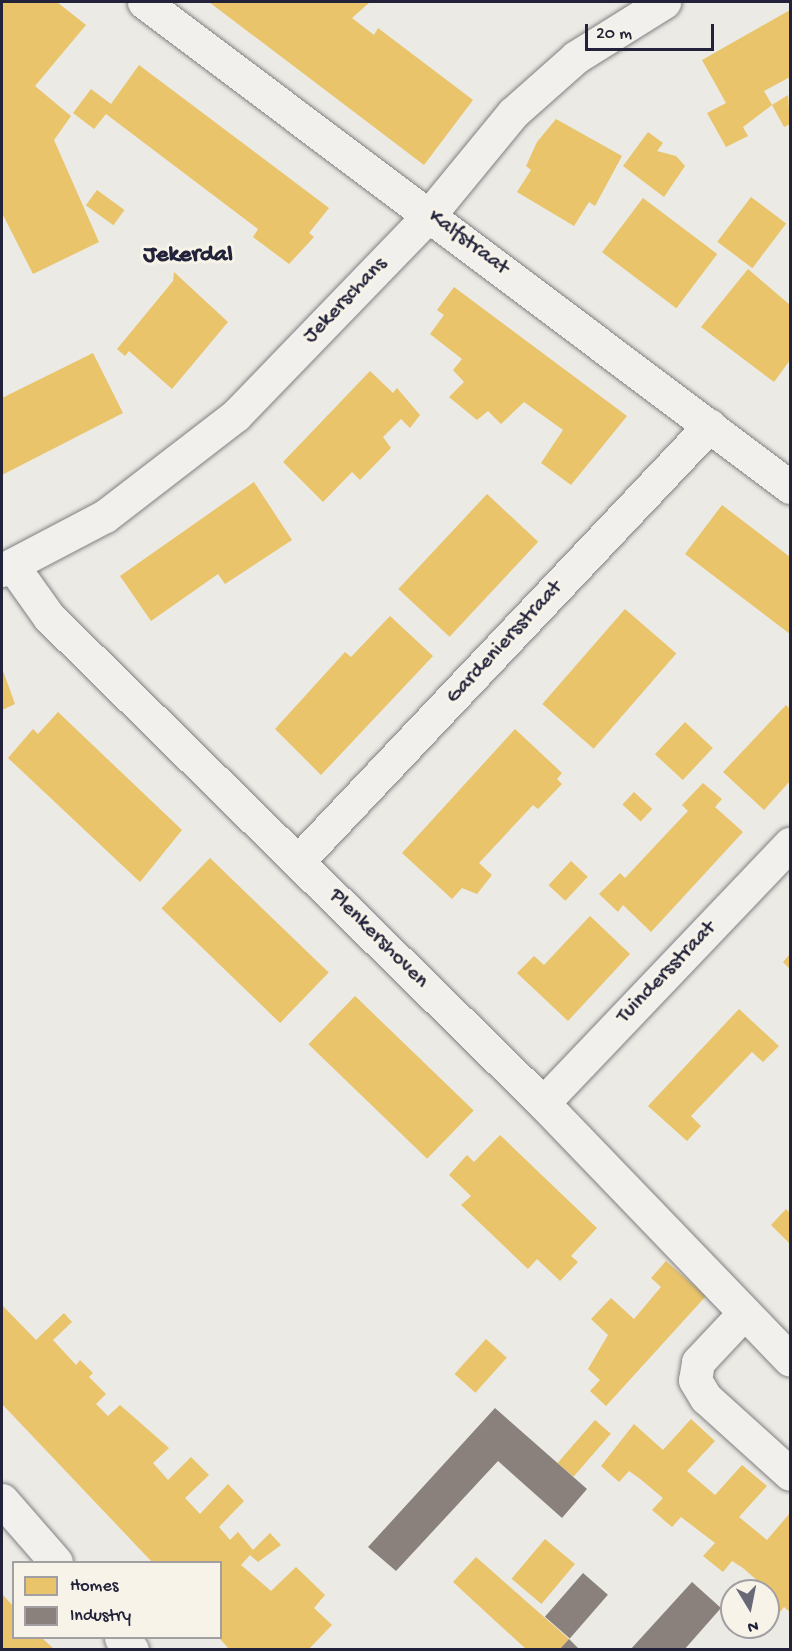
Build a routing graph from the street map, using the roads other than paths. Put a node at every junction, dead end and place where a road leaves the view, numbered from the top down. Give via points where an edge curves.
1 (144, 2) edge
2 (664, 2) edge
3 (430, 214) junction
4 (710, 425) junction
5 (790, 487) edge
6 (7, 567) edge
7 (790, 843) edge
8 (299, 860) junction
9 (543, 1103) junction
10 (744, 1313) junction
11 (787, 1351) edge
12 (790, 1474) edge
13 (2, 1500) edge
14 (54, 1561) edge

1 - 3 street, Kalfstraat
2 - 3 street, Jekerschans via 576,57 513,113
3 - 4 street, Kalfstraat
3 - 6 street, Jekerschans via 236,415 105,516
4 - 5 street, Kalfstraat
4 - 8 street, Gardeniersstraat
6 - 8 street, Plenkershoven via 48,616
7 - 9 street, Tuindersstraat
8 - 9 street, Plenkershoven
9 - 10 street, Plenkershoven
10 - 11 street, Plenkershoven
10 - 12 street via 698,1362 695,1380 706,1398
13 - 14 street

